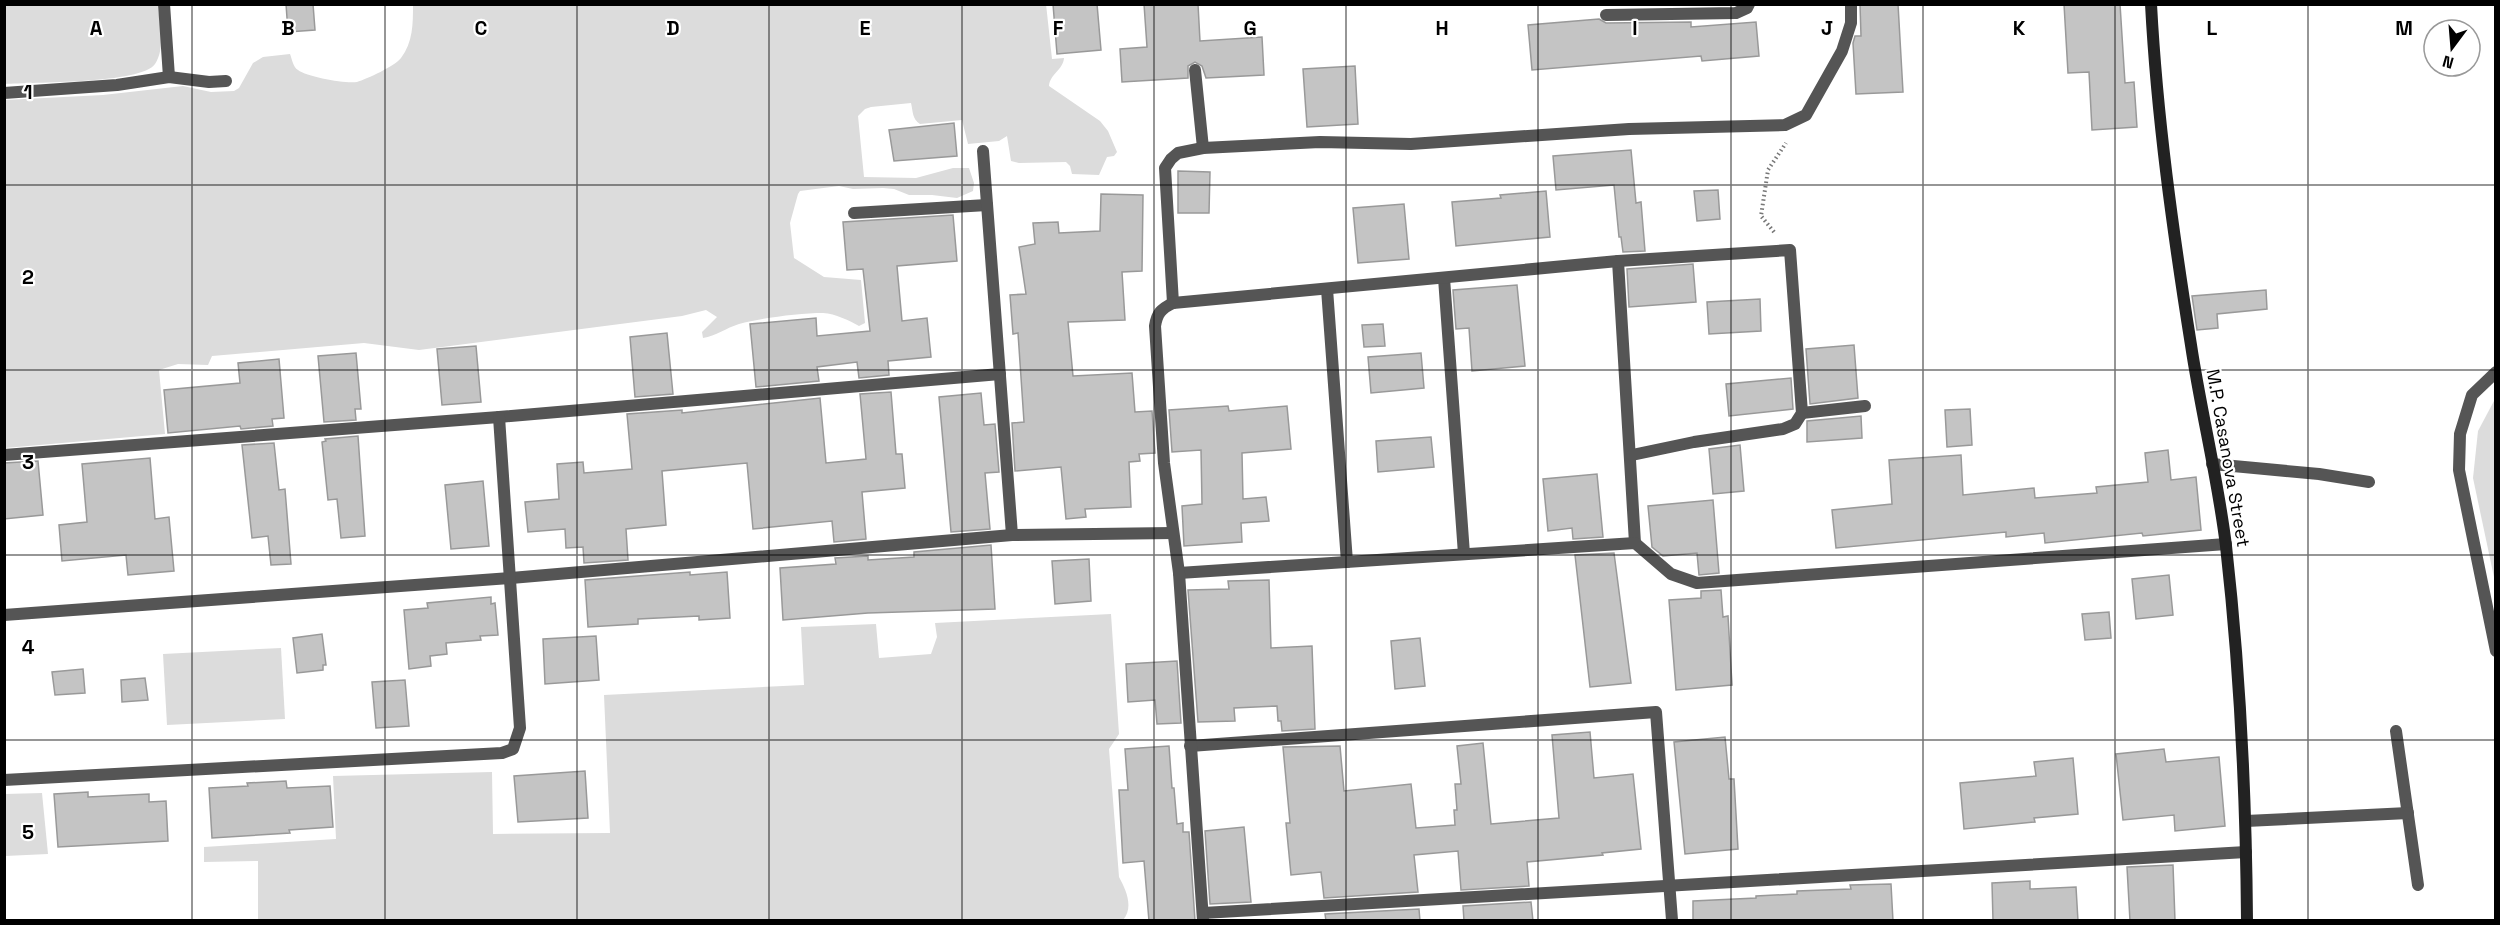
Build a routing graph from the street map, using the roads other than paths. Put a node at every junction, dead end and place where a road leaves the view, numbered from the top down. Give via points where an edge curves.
1 (164, 4) edge
2 (1749, 4) edge
3 (1851, 4) edge
4 (2151, 4) edge
5 (1606, 15) dead end
6 (1195, 70) dead end
7 (169, 77) junction
8 (226, 81) dead end
9 (4, 93) edge
10 (1203, 148) junction
11 (983, 151) dead end
12 (987, 205) junction
13 (854, 213) dead end
14 (1618, 261) junction
15 (1444, 278) junction
16 (1327, 289) junction
17 (1173, 303) junction
18 (2496, 372) edge
19 (1000, 374) junction
20 (1865, 406) dead end
21 (1802, 414) junction
22 (499, 417) junction
23 (4, 455) edge
24 (1632, 455) junction
25 (2212, 464) junction
26 (2369, 482) dead end
27 (1173, 533) junction
28 (1012, 536) junction
29 (1635, 543) junction
30 (2226, 544) junction
31 (1464, 554) junction
32 (1347, 562) junction
33 (1179, 573) junction
34 (511, 578) junction
35 (4, 615) edge
36 (2496, 651) edge
37 (2396, 731) dead end
38 (1190, 746) junction
39 (4, 780) edge
40 (2408, 813) junction
41 (2246, 821) junction
42 (2246, 852) junction
43 (2418, 885) dead end
44 (1670, 886) junction
45 (1203, 917) edge
46 (1672, 921) edge
47 (2247, 921) edge

1 - 7 street
2 - 5 street via 1736,13
3 - 10 street via 1851,23 1842,51 1806,115 1785,125 1629,129 1411,144 1320,142
4 - 25 street, M.P. Casanova Street via 2155,80 2191,345
6 - 10 street
7 - 8 street
7 - 9 street via 117,86
10 - 17 street via 1179,153 1165,168
11 - 12 street
12 - 13 street
12 - 19 street
14 - 15 street
14 - 21 street via 1790,250
14 - 24 street
15 - 16 street
15 - 31 street
16 - 17 street
16 - 32 street
17 - 27 street via 1162,308 1155,326
18 - 36 street via 2472,395 2460,434 2459,470
19 - 22 street
19 - 28 street
20 - 21 street
21 - 24 street via 1795,424 1783,429
22 - 23 street
22 - 34 street
24 - 29 street
25 - 26 street
25 - 30 street, M.P. Casanova Street
27 - 28 street
27 - 33 street
28 - 34 street
29 - 30 street via 1671,574 1697,584
29 - 31 street
30 - 41 street, M.P. Casanova Street
31 - 32 street
32 - 33 street
33 - 38 street
34 - 35 street
34 - 39 street via 520,728 513,749 502,753
37 - 40 street
38 - 44 street via 1656,712
38 - 45 street
40 - 41 street
40 - 43 street
41 - 42 street, M.P. Casanova Street
42 - 44 street
42 - 47 street, M.P. Casanova Street
44 - 45 street
44 - 46 street

